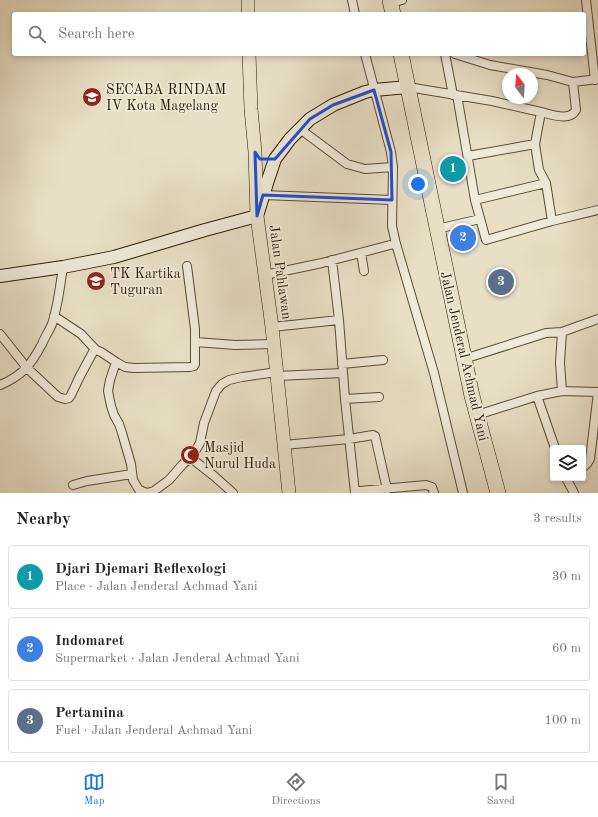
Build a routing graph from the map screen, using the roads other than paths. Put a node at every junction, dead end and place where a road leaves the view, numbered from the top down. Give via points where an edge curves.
1 (248, 0) edge
2 (352, 0) edge
3 (586, 0) edge
4 (248, 12) edge
5 (355, 12) edge
6 (249, 56) edge
7 (366, 56) edge
8 (401, 56) edge
9 (445, 56) edge
10 (461, 56) edge
11 (596, 80) edge
12 (573, 82) junction
13 (408, 87) junction
14 (374, 90) junction
15 (455, 95) junction
16 (541, 112) junction
17 (300, 129) junction
18 (535, 144) junction
19 (255, 152) junction
20 (468, 156) junction
21 (275, 159) junction
22 (393, 167) junction
23 (546, 183) junction
24 (263, 195) junction
25 (392, 200) junction
26 (475, 200) junction
27 (598, 210) edge
28 (257, 216) junction
29 (480, 219) junction
30 (552, 221) junction
31 (437, 229) junction
32 (390, 245) dead end
33 (361, 253) junction
34 (332, 260) junction
35 (187, 266) dead end
36 (63, 267) junction
37 (364, 272) dead end
38 (266, 274) junction
39 (0, 276) edge
40 (54, 316) junction
41 (598, 319) edge
42 (339, 320) junction
43 (272, 326) junction
44 (562, 332) junction
45 (0, 334) edge
46 (196, 342) junction
47 (274, 344) junction
48 (96, 350) junction
49 (464, 359) junction
50 (383, 360) dead end
51 (116, 362) junction
52 (27, 368) junction
53 (342, 368) junction
54 (277, 374) junction
55 (0, 385) edge
56 (562, 391) junction
57 (598, 392) edge
58 (537, 396) junction
59 (379, 397) dead end
60 (345, 399) junction
61 (477, 415) junction
62 (349, 439) junction
63 (554, 445) edge
64 (284, 446) junction
65 (191, 458) junction
66 (586, 465) edge
67 (132, 474) junction
68 (568, 481) edge
69 (73, 485) dead end
70 (387, 489) junction
71 (233, 493) edge
72 (289, 493) edge
73 (355, 493) edge
74 (434, 493) edge
75 (463, 493) edge
76 (498, 493) edge
77 (574, 493) edge

1 - 4 main road
2 - 5 street
3 - 11 street
6 - 19 main road, Jalan Pahlawan
7 - 14 street
8 - 13 highway, Jalan Jenderal Achmad Yani
9 - 15 street
10 - 12 street via 490,65
11 - 12 street
12 - 16 street via 576,110 573,114 558,117
13 - 14 street
13 - 15 street
13 - 31 highway, Jalan Jenderal Achmad Yani
14 - 17 street via 333,105 310,119
14 - 22 street
15 - 16 street
15 - 20 street
16 - 18 street
17 - 21 street
17 - 22 street via 347,164 364,169
18 - 20 street
18 - 23 street via 539,170
19 - 21 street via 260,159
19 - 28 main road, Jalan Pahlawan
20 - 26 street
21 - 24 street
22 - 25 street
23 - 26 street
23 - 30 street
24 - 25 street
24 - 28 street
25 - 75 street via 392,226 396,244 434,374
26 - 29 street
27 - 30 street
28 - 36 street via 114,257
28 - 38 main road, Jalan Pahlawan
29 - 30 street via 486,240
29 - 31 street
31 - 49 highway, Jalan Jenderal Achmad Yani
32 - 33 street
33 - 34 street
33 - 37 street
34 - 38 street
34 - 42 street
35 - 46 street
36 - 39 street
36 - 40 street
38 - 43 main road, Jalan Pahlawan
40 - 48 street via 80,334
40 - 52 street
41 - 44 street
42 - 43 street
42 - 53 street
43 - 47 main road, Jalan Pahlawan
44 - 49 street via 546,333
44 - 56 street
45 - 52 street
46 - 47 street
46 - 51 street via 195,364 190,367 134,368
47 - 54 main road, Jalan Pahlawan
48 - 51 street
48 - 52 street via 69,398 58,397
49 - 61 highway, Jalan Jenderal Achmad Yani
50 - 53 street
51 - 67 street via 108,391 114,415 122,432
52 - 55 street via 11,381
53 - 54 street
53 - 60 street
54 - 64 main road, Jalan Pahlawan
54 - 65 street via 242,377 222,384 216,391 204,423 200,443
56 - 57 street
56 - 58 street
57 - 66 street via 590,459
58 - 61 street
58 - 63 street
59 - 60 street
60 - 62 street
61 - 76 highway, Jalan Jenderal Achmad Yani
62 - 64 street
62 - 70 street via 375,436
62 - 73 street
64 - 72 main road, Jalan Pahlawan
65 - 67 street via 154,491 139,490
65 - 71 street
67 - 69 street
68 - 77 street
70 - 73 street
70 - 74 street via 426,485 432,487

